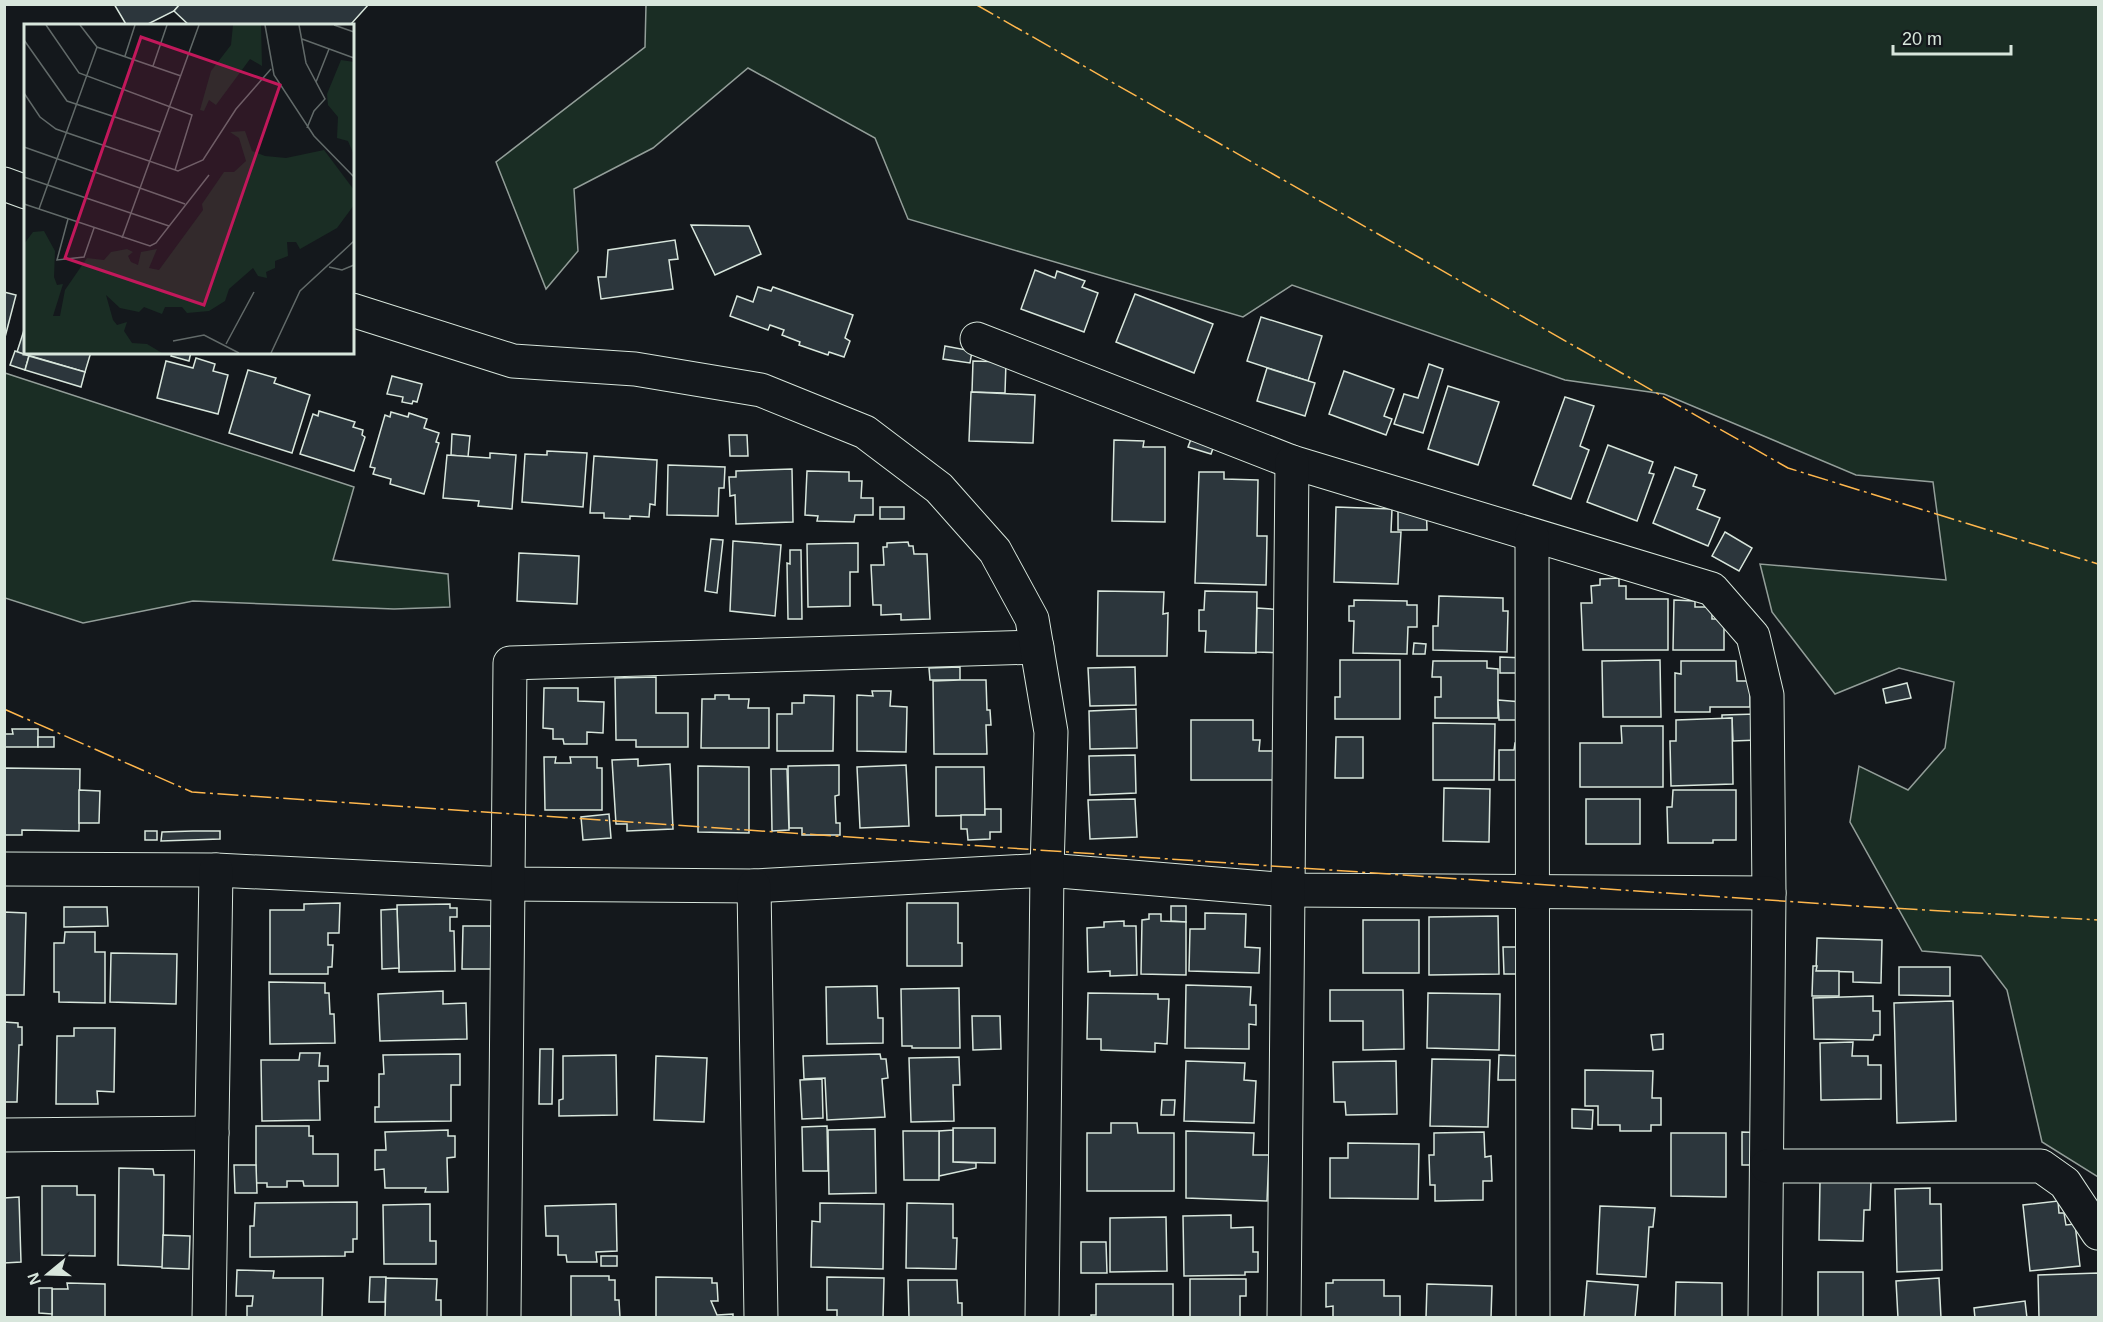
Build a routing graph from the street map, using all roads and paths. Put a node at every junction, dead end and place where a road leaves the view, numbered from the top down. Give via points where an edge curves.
1 (4, 184) edge
2 (24, 191) edge
3 (354, 311) edge
4 (977, 339) dead end
5 (1292, 462) junction
6 (1532, 535) junction
7 (1037, 647) junction
8 (4, 869) edge
9 (216, 870) junction
10 (1047, 870) junction
11 (508, 885) junction
12 (754, 886) junction
13 (1288, 890) junction
14 (1532, 891) junction
15 (1769, 893) junction
16 (212, 1133) junction
17 (4, 1135) edge
18 (1767, 1166) junction
19 (2098, 1233) edge
20 (209, 1317) edge
21 (504, 1317) edge
22 (761, 1317) edge
23 (1042, 1317) edge
24 (1284, 1317) edge
25 (1533, 1317) edge
26 (1765, 1317) edge

1 - 2 street
3 - 7 street via 513,361 634,369 760,390 865,432 939,488 995,550 1032,619
4 - 5 street
5 - 6 street
5 - 13 street
6 - 14 street
6 - 15 street via 1712,589 1753,636 1767,695
7 - 10 street via 1051,732
7 - 11 street via 510,663
8 - 9 street
9 - 11 street
9 - 16 street
10 - 12 street
10 - 13 street
10 - 23 street
11 - 12 street
11 - 21 street
12 - 22 street
13 - 14 street
13 - 24 street
14 - 15 street
14 - 25 street
15 - 18 street
16 - 17 street
16 - 20 street
18 - 19 street via 2041,1166 2065,1183
18 - 26 street

